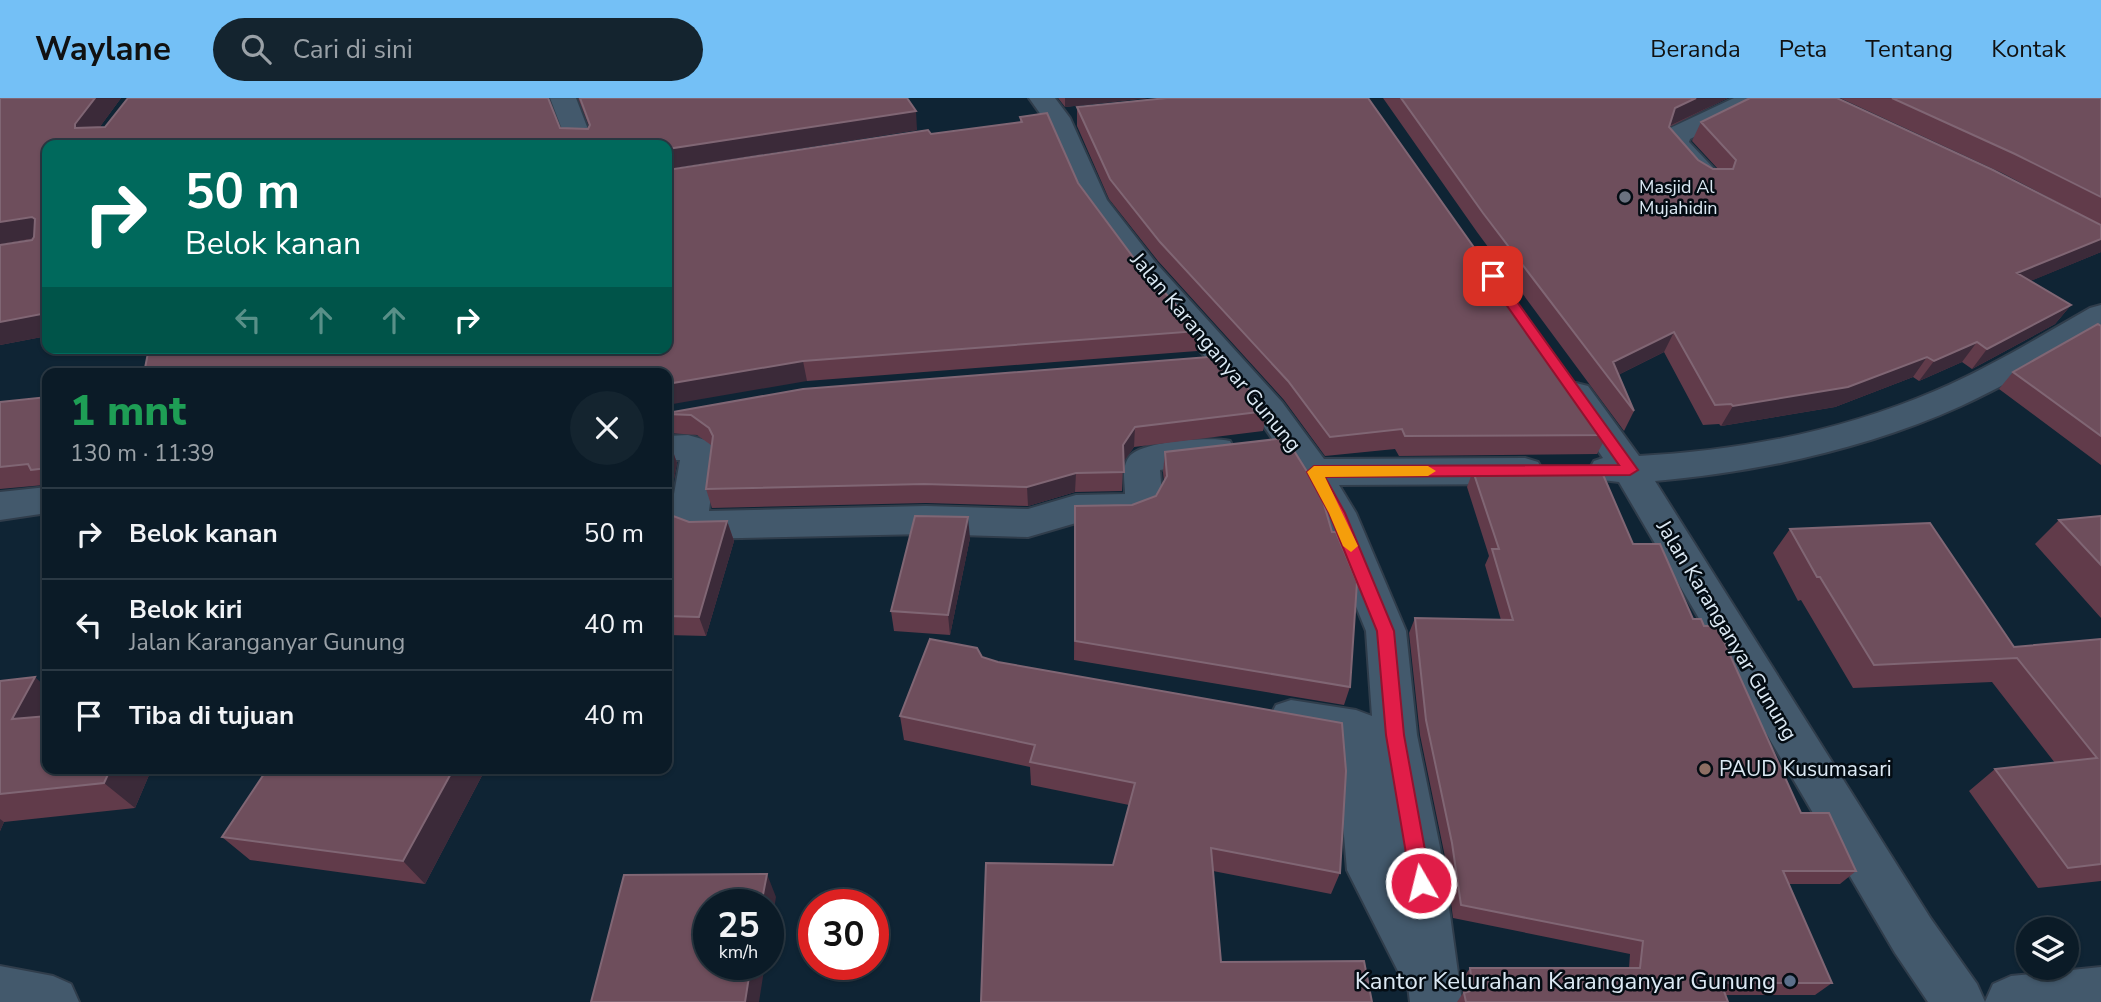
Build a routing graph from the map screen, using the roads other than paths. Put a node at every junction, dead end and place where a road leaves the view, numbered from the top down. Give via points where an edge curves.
1 (563, 98) edge
2 (1754, 98) edge
3 (1054, 113) edge
4 (579, 140) edge
5 (1711, 181) edge
6 (2101, 315) edge
7 (1226, 362) junction
8 (1187, 366) edge
9 (1557, 366) edge
10 (672, 429) edge
11 (1304, 457) junction
12 (1630, 470) junction
13 (42, 501) edge
14 (0, 506) edge
15 (1247, 710) edge
16 (2101, 993) edge
17 (1435, 995) edge
18 (1959, 1002) edge
19 (2011, 1002) edge

1 - 4 street
2 - 5 street via 1677,135 1676,144
3 - 7 street, Jalan Karanganyar Gunung via 1094,201 1145,269
6 - 12 street via 1995,375 1896,419 1765,452
7 - 8 street
7 - 11 street, Jalan Karanganyar Gunung via 1270,410
9 - 12 street, Jalan Karanganyar Gunung
10 - 11 street via 698,456 690,511 696,526 926,520 1028,523 1076,509 1130,509 1140,504 1144,496 1142,465 1147,459
11 - 12 street
11 - 17 street, Jalan Karanganyar Gunung via 1337,513 1386,631 1395,735 1418,857
12 - 18 street, Jalan Karanganyar Gunung via 1913,936
13 - 14 street
15 - 17 street via 1356,729 1371,870
16 - 19 street

